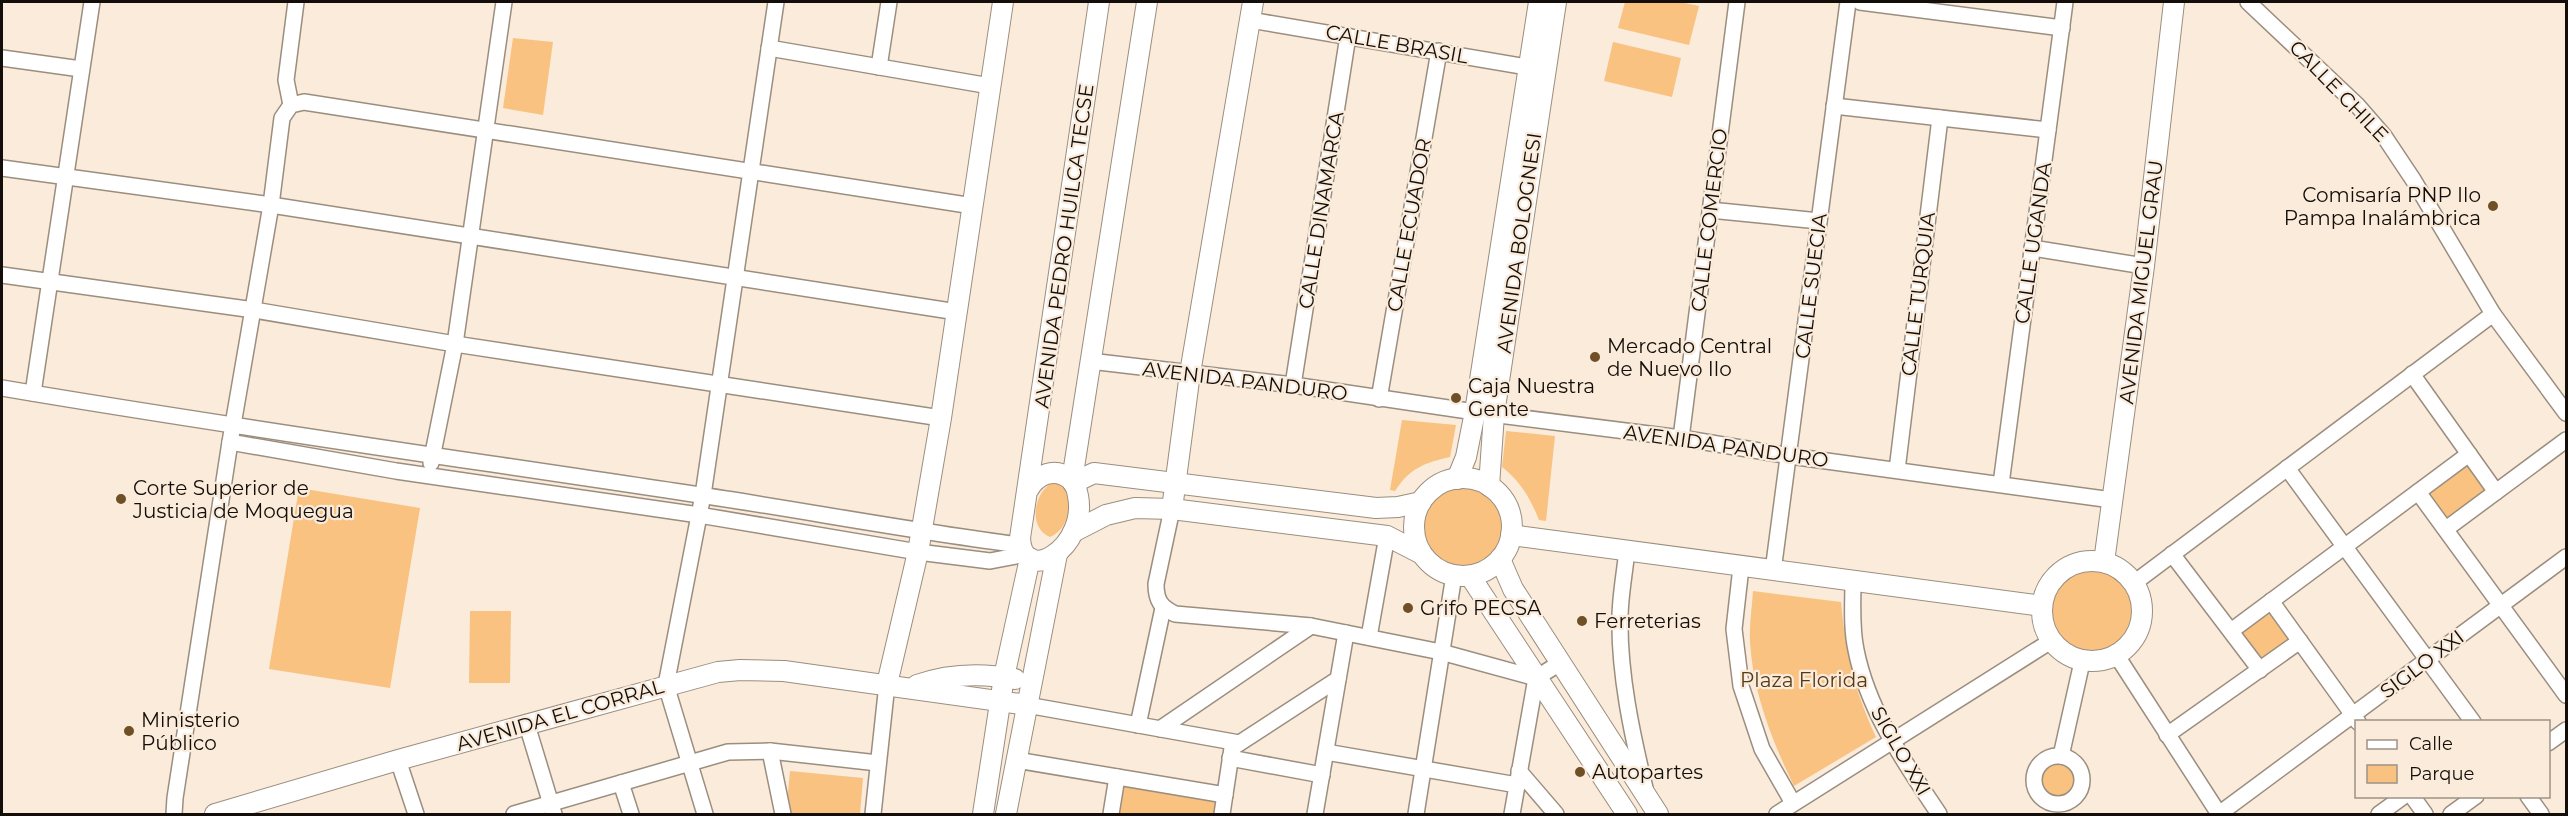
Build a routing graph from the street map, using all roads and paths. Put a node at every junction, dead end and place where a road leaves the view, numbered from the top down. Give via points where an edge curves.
1 (92, 2) edge
2 (296, 2) edge
3 (504, 2) edge
4 (776, 2) edge
5 (889, 2) edge
6 (1003, 2) edge
7 (1099, 2) edge
8 (1147, 2) edge
9 (1539, 2) edge
10 (1556, 2) edge
11 (1737, 2) edge
12 (1848, 2) edge
13 (1860, 2) edge
14 (2065, 2) edge
15 (2174, 2) edge
16 (2248, 2) edge
17 (1251, 11) edge
18 (2062, 28) junction
19 (1348, 36) junction
20 (769, 48) junction
21 (1439, 51) junction
22 (2, 58) edge
23 (879, 67) junction
24 (81, 69) junction
25 (1536, 69) junction
26 (990, 86) junction
27 (291, 105) junction
28 (1834, 106) junction
29 (1940, 118) junction
30 (486, 129) junction
31 (2048, 130) junction
32 (2, 168) edge
33 (750, 171) junction
34 (64, 178) junction
35 (271, 205) junction
36 (972, 206) junction
37 (1710, 210) junction
38 (1819, 221) junction
39 (470, 236) junction
40 (2032, 248) junction
41 (2144, 266) junction
42 (2, 275) edge
43 (734, 278) junction
44 (49, 282) junction
45 (254, 310) junction
46 (957, 312) junction
47 (2493, 314) junction
48 (455, 344) junction
49 (1090, 361) junction
50 (1190, 373) junction
51 (2412, 374) junction
52 (718, 384) junction
53 (1293, 385) junction
54 (2, 388) edge
55 (33, 393) junction
56 (1379, 399) junction
57 (2565, 408) edge
58 (1484, 413) junction
59 (941, 417) junction
60 (232, 434) junction
61 (1681, 438) junction
62 (2566, 440) edge
63 (2469, 454) junction
64 (432, 455) junction
65 (1790, 456) junction
66 (2287, 468) junction
67 (1898, 470) junction
68 (429, 475) junction
69 (1457, 479) junction
70 (1073, 481) junction
71 (1175, 483) junction
72 (2001, 484) junction
73 (1489, 486) junction
74 (1028, 490) junction
75 (2418, 492) junction
76 (2496, 492) junction
77 (703, 495) junction
78 (2112, 500) junction
79 (1421, 502) junction
80 (1172, 509) junction
81 (699, 514) junction
82 (2446, 529) junction
83 (1073, 531) junction
84 (921, 532) junction
85 (1511, 535) junction
86 (1388, 536) junction
87 (2344, 546) junction
88 (1627, 549) junction
89 (918, 552) junction
90 (1025, 552) junction
91 (1422, 554) junction
92 (2172, 554) junction
93 (1057, 555) junction
94 (2566, 556) edge
95 (1500, 559) junction
96 (2104, 562) junction
97 (1741, 567) junction
98 (1773, 571) junction
99 (1462, 575) junction
100 (1853, 580) junction
101 (2134, 583) junction
102 (2271, 601) junction
103 (2502, 604) junction
104 (2042, 606) junction
105 (1163, 608) junction
106 (1311, 626) junction
107 (2230, 631) junction
108 (1346, 633) junction
109 (1369, 637) junction
110 (2051, 641) junction
111 (2300, 641) junction
112 (1442, 652) junction
113 (2117, 656) junction
114 (2427, 659) junction
115 (2082, 662) junction
116 (1560, 663) junction
117 (2260, 670) junction
118 (2561, 676) edge
119 (1004, 677) junction
120 (1536, 678) junction
121 (1338, 679) junction
122 (1031, 681) junction
123 (887, 684) junction
124 (666, 685) junction
125 (912, 687) junction
126 (2566, 695) edge
127 (1001, 700) junction
128 (1027, 705) junction
129 (2355, 719) edge
130 (2472, 720) edge
131 (527, 724) junction
132 (1138, 725) junction
133 (1160, 729) junction
134 (2566, 730) edge
135 (2167, 735) junction
136 (2550, 742) edge
137 (1239, 743) junction
138 (1892, 743) junction
139 (770, 751) junction
140 (1326, 752) junction
141 (2061, 756) junction
142 (1230, 758) junction
143 (399, 760) junction
144 (1016, 760) junction
145 (878, 763) junction
146 (690, 764) junction
147 (1423, 768) junction
148 (1322, 775) junction
149 (1117, 777) junction
150 (1518, 778) junction
151 (621, 783) junction
152 (1225, 795) junction
153 (2401, 798) edge
154 (2413, 798) edge
155 (2473, 798) edge
156 (2529, 798) edge
157 (1794, 803) junction
158 (1653, 807) edge
159 (253, 809) edge
160 (553, 809) edge
161 (2051, 809) edge
162 (174, 814) edge
163 (215, 814) edge
164 (416, 814) edge
165 (514, 814) edge
166 (631, 814) edge
167 (705, 814) edge
168 (783, 814) edge
169 (873, 814) edge
170 (983, 814) edge
171 (1006, 814) edge
172 (1111, 814) edge
173 (1222, 814) edge
174 (1315, 814) edge
175 (1416, 814) edge
176 (1512, 814) edge
177 (1556, 814) edge
178 (1627, 814) edge
179 (1776, 814) edge
180 (1939, 814) edge
181 (2219, 814) edge
182 (2379, 814) edge
183 (2425, 814) edge
184 (2451, 814) edge
185 (2541, 814) edge

1 - 24 street
2 - 27 street via 286,80
3 - 30 street
4 - 20 street
5 - 23 street
6 - 26 street
7 - 74 street, AVENIDA PEDRO HUILCA TECSE
8 - 49 street, AVENIDA PEDRO HUILCA TECSE
9 - 25 street, AVENIDA BOLOGNESI
10 - 25 street, AVENIDA BOLOGNESI
11 - 37 street, CALLE COMERCIO
12 - 28 street, CALLE SUECIA
13 - 18 street
14 - 18 street, CALLE UGANDA
15 - 41 street, AVENIDA MIGUEL GRAU
16 - 47 street, CALLE CHILE via 2384,136
17 - 19 street, CALLE BRASIL
17 - 50 street
18 - 31 street, CALLE UGANDA
19 - 21 street, CALLE BRASIL
19 - 53 street, CALLE DINAMARCA
20 - 23 street
20 - 33 street
21 - 25 street, CALLE BRASIL
21 - 56 street, CALLE ECUADOR
22 - 24 street
23 - 26 street
24 - 34 street
25 - 58 street, AVENIDA BOLOGNESI
26 - 36 street
27 - 30 street via 304,102
27 - 35 street via 282,118
28 - 29 street
28 - 38 street, CALLE SUECIA
29 - 31 street
29 - 67 street, CALLE TURQUIA
30 - 33 street
30 - 39 street
31 - 40 street, CALLE UGANDA
32 - 34 street
33 - 36 street
33 - 43 street
34 - 35 street
34 - 44 street
35 - 39 street
35 - 45 street
36 - 46 street
37 - 38 street
37 - 61 street, CALLE COMERCIO
38 - 65 street, CALLE SUECIA
39 - 43 street
39 - 48 street
40 - 41 street
40 - 72 street, CALLE UGANDA
41 - 78 street, AVENIDA MIGUEL GRAU
42 - 44 street
43 - 46 street
43 - 52 street
44 - 45 street
44 - 55 street
45 - 48 street
45 - 60 street
46 - 59 street
47 - 51 street
47 - 57 street, CALLE CHILE
48 - 52 street
48 - 64 street
49 - 50 street, AVENIDA PANDURO
49 - 70 street, AVENIDA PEDRO HUILCA TECSE
50 - 53 street, AVENIDA PANDURO
50 - 71 street
51 - 63 street
51 - 66 street
52 - 59 street
52 - 77 street
53 - 56 street, AVENIDA PANDURO
54 - 55 street
55 - 60 street
56 - 58 street, AVENIDA PANDURO
58 - 61 street, AVENIDA PANDURO
58 - 69 street, AVENIDA BOLOGNESI
58 - 73 street, AVENIDA BOLOGNESI
59 - 84 street
60 - 64 street
60 - 68 street
60 - 162 street
61 - 65 street, AVENIDA PANDURO
62 - 76 street
63 - 75 street
63 - 76 street
64 - 68 street
64 - 77 street
65 - 67 street, AVENIDA PANDURO
65 - 98 street, CALLE SUECIA
66 - 87 street
66 - 92 street
67 - 72 street, AVENIDA PANDURO
68 - 81 street
69 - 73 street
69 - 79 street via 1436,486
70 - 71 street via 1094,473
70 - 74 street via 1052,472 1032,482
70 - 83 street, AVENIDA PEDRO HUILCA TECSE via 1079,505
71 - 79 street via 1376,508
71 - 80 street
72 - 78 street, AVENIDA PANDURO
73 - 85 street via 1505,502
74 - 90 street, AVENIDA PEDRO HUILCA TECSE
75 - 82 street
75 - 87 street
76 - 82 street
77 - 81 street
77 - 84 street
78 - 96 street, AVENIDA MIGUEL GRAU
79 - 91 street via 1414,528
80 - 83 street via 1135,508 1106,514
80 - 86 street
80 - 105 street via 1156,584 1156,597
81 - 89 street
81 - 124 street
82 - 103 street
83 - 93 street
84 - 89 street
84 - 90 street
85 - 88 street
85 - 95 street
86 - 91 street
86 - 109 street
87 - 102 street
87 - 114 street
88 - 97 street
88 - 158 street via 1620,619 1624,671 1635,746
89 - 90 street via 990,561
89 - 123 street
90 - 93 street via 1044,560
90 - 119 street
91 - 99 street via 1430,564
92 - 101 street
92 - 107 street
93 - 122 street
94 - 103 street, SIGLO XXI
95 - 99 street via 1486,570
95 - 116 street via 1513,589
96 - 101 street
96 - 104 street via 2067,568 2055,577
97 - 98 street
97 - 157 street via 1734,629 1742,686 1762,749
98 - 100 street
99 - 112 street
99 - 120 street
100 - 104 street
100 - 138 street, SIGLO XXI via 1855,649
101 - 113 street via 2142,600 2142,617 2134,638
102 - 107 street
102 - 111 street
103 - 114 street, SIGLO XXI
103 - 118 street
104 - 110 street
105 - 106 street via 1175,615
105 - 132 street
106 - 108 street
106 - 133 street
107 - 117 street
108 - 109 street
108 - 121 street
109 - 112 street
110 - 115 street
110 - 138 street
111 - 117 street
111 - 129 street
112 - 120 street
112 - 147 street
113 - 115 street
113 - 135 street
114 - 129 street, SIGLO XXI
114 - 130 street
115 - 141 street
116 - 120 street
116 - 158 street
117 - 135 street
118 - 126 street
119 - 122 street, AVENIDA EL CORRAL
119 - 125 street, AVENIDA EL CORRAL via 965,675
119 - 127 street
120 - 150 street
120 - 178 street
121 - 137 street
121 - 140 street
122 - 128 street
123 - 124 street, AVENIDA EL CORRAL via 761,669 718,672
123 - 125 street, AVENIDA EL CORRAL
123 - 145 street
124 - 131 street, AVENIDA EL CORRAL
124 - 146 street
125 - 127 street, AVENIDA EL CORRAL
127 - 128 street, AVENIDA EL CORRAL
127 - 170 street
128 - 132 street
128 - 144 street
129 - 181 street, SIGLO XXI
131 - 143 street, AVENIDA EL CORRAL
131 - 160 street
132 - 133 street
133 - 137 street
134 - 136 street
135 - 181 street
137 - 142 street via 1232,748
138 - 157 street
138 - 180 street, SIGLO XXI
139 - 145 street
139 - 146 street via 728,752
139 - 168 street
140 - 147 street
140 - 148 street
141 - 161 street via 2042,762 2033,780 2037,793
141 - 161 street via 2078,766 2082,785 2071,801
142 - 148 street
142 - 152 street
143 - 159 street, AVENIDA EL CORRAL
143 - 164 street
144 - 149 street
144 - 171 street
145 - 169 street
146 - 151 street
146 - 167 street
147 - 150 street
147 - 175 street
148 - 174 street
149 - 152 street
149 - 172 street
150 - 176 street
150 - 177 street
151 - 160 street
151 - 166 street
152 - 173 street
153 - 182 street
154 - 183 street
155 - 184 street
156 - 185 street
157 - 179 street
159 - 163 street, AVENIDA EL CORRAL
160 - 165 street

